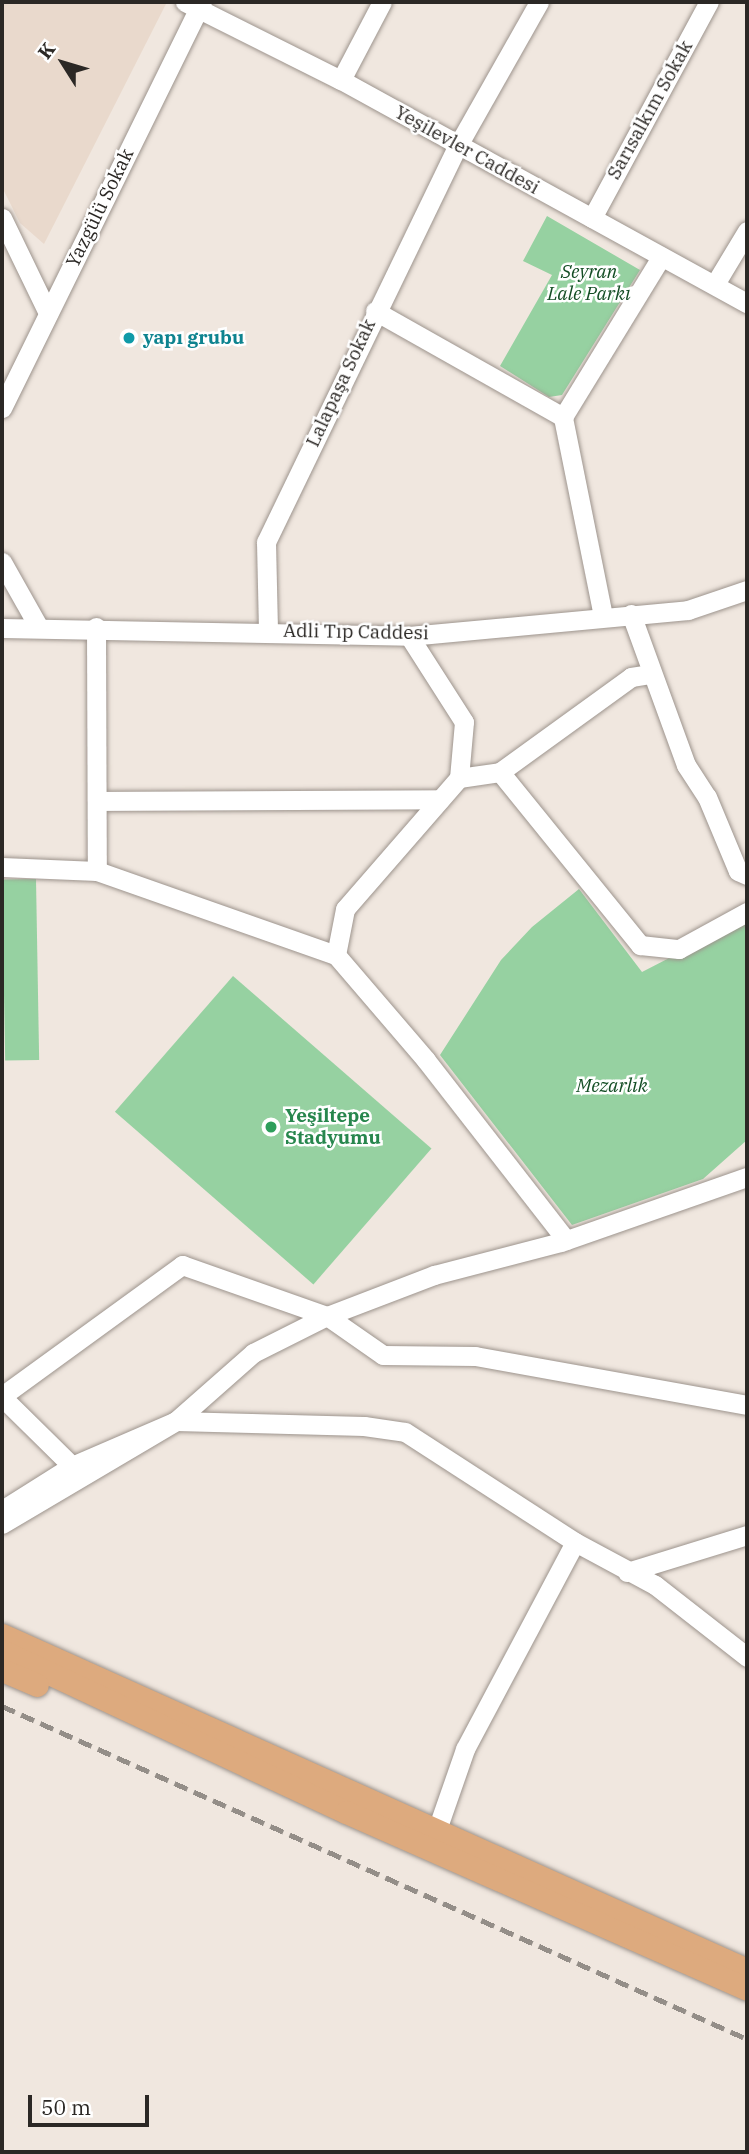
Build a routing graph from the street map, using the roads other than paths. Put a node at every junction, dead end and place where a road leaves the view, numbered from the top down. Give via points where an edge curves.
1 (382, 2) edge
2 (539, 2) edge
3 (709, 2) edge
4 (195, 4) edge
5 (341, 79) junction
6 (457, 146) junction
7 (2, 218) edge
8 (592, 218) junction
9 (747, 230) edge
10 (661, 257) junction
11 (715, 284) junction
12 (747, 303) edge
13 (375, 311) junction
14 (48, 313) junction
15 (2, 408) edge
16 (563, 417) junction
17 (2, 562) edge
18 (747, 590) edge
19 (631, 614) junction
20 (603, 616) junction
21 (38, 626) junction
22 (96, 627) junction
23 (2, 628) edge
24 (268, 631) junction
25 (409, 636) junction
26 (652, 674) junction
27 (500, 772) junction
28 (459, 778) junction
29 (440, 799) junction
30 (97, 801) junction
31 (2, 867) edge
32 (97, 871) junction
33 (747, 875) edge
34 (747, 912) edge
35 (336, 955) junction
36 (747, 1177) edge
37 (566, 1240) junction
38 (327, 1317) junction
39 (2, 1396) edge
40 (747, 1405) edge
41 (176, 1421) junction
42 (72, 1466) junction
43 (45, 1491) junction
44 (2, 1510) edge
45 (2, 1524) edge
46 (747, 1535) edge
47 (575, 1542) junction
48 (648, 1566) junction
49 (627, 1572) junction
50 (654, 1585) junction
51 (2, 1620) edge
52 (2, 1635) edge
53 (2, 1651) edge
54 (747, 1657) edge
55 (2, 1670) edge
56 (434, 1839) junction
57 (747, 1970) edge
58 (747, 1989) edge

1 - 5 street
2 - 6 street, Lalapaşa Sokak
3 - 8 street, Sarısalkım Sokak
4 - 5 street, Yeşilevler Caddesi
4 - 14 street, Yazgülü Sokak
5 - 6 street, Yeşilevler Caddesi
6 - 8 street, Yeşilevler Caddesi
6 - 13 street, Lalapaşa Sokak
7 - 14 street
8 - 10 street, Yeşilevler Caddesi
9 - 11 street
10 - 11 street, Yeşilevler Caddesi
10 - 16 street
11 - 12 street, Yeşilevler Caddesi
13 - 16 street
13 - 24 street, Lalapaşa Sokak via 266,542
14 - 15 street, Yazgülü Sokak
16 - 20 street
17 - 21 street
18 - 19 street, Adli Tıp Caddesi via 688,610
19 - 20 street, Adli Tıp Caddesi
19 - 26 street
20 - 25 street, Adli Tıp Caddesi
21 - 22 street, Adli Tıp Caddesi
21 - 23 street, Adli Tıp Caddesi
22 - 24 street, Adli Tıp Caddesi
22 - 30 street
24 - 25 street, Adli Tıp Caddesi
25 - 28 street via 464,722
26 - 27 street via 632,677
26 - 33 street via 686,765 707,797 737,871
27 - 28 street
27 - 34 street via 640,945 679,949
28 - 29 street
29 - 30 street
29 - 35 street via 345,908
30 - 32 street
31 - 32 street
32 - 35 street
35 - 37 street via 426,1060
36 - 37 street
37 - 38 street via 434,1275
38 - 39 street via 182,1265
38 - 40 street via 383,1355 475,1356
38 - 41 street via 253,1353
39 - 42 street
41 - 42 street
41 - 43 street
41 - 47 street via 364,1426 405,1432
42 - 43 street
43 - 44 street
43 - 45 street
46 - 48 street
47 - 49 street
47 - 56 street via 465,1749
48 - 49 street
48 - 50 street
49 - 50 street
50 - 54 street
51 - 56 main road via 221,1720
52 - 56 main road
53 - 56 main road
55 - 56 main road via 265,1787
56 - 57 main road
56 - 58 main road

